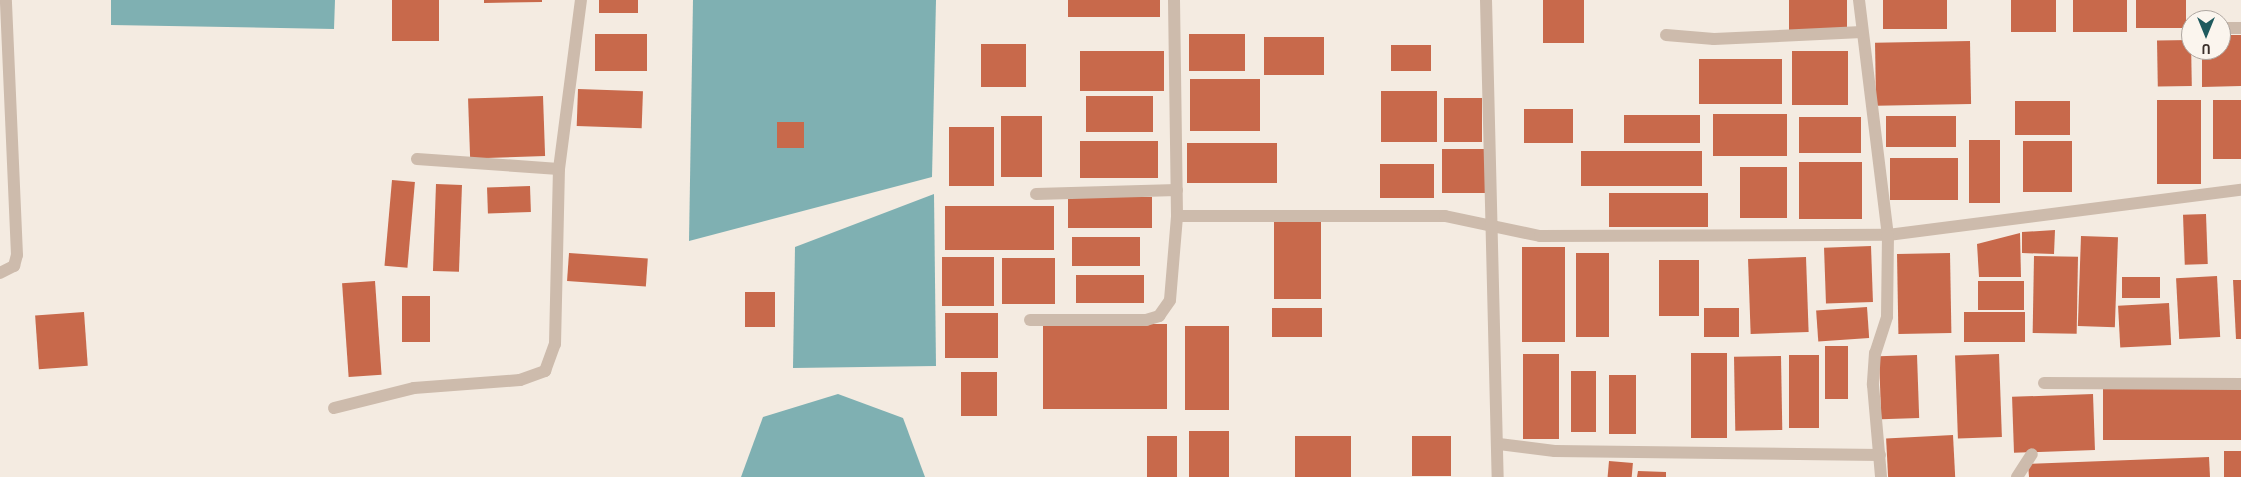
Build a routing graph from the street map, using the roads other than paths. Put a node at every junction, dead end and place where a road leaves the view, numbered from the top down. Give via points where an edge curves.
1 (6, 0) edge
2 (581, 0) edge
3 (1174, 0) edge
4 (1486, 0) edge
5 (1860, 0) edge
6 (1862, 32) junction
7 (1666, 35) dead end
8 (6, 125) edge
9 (417, 159) dead end
10 (559, 169) junction
11 (1177, 190) junction
12 (2241, 190) edge
13 (1036, 194) dead end
14 (1177, 216) junction
15 (1491, 224) junction
16 (1888, 235) junction
17 (0, 273) edge
18 (1030, 320) dead end
19 (2044, 383) dead end
20 (2241, 384) edge
21 (334, 408) dead end
22 (1499, 444) junction
23 (2032, 454) dead end
24 (1880, 455) junction
25 (1498, 477) edge
26 (1881, 477) edge
27 (2017, 477) edge

1 - 8 street
2 - 10 street
3 - 11 street
4 - 15 street
5 - 6 street
6 - 7 street via 1714,39
6 - 16 street
8 - 17 street via 17,255 14,266
9 - 10 street
10 - 21 street via 556,344 545,371 520,380 414,388
11 - 13 street
11 - 14 street
12 - 16 street
14 - 15 street via 1445,216
14 - 18 street via 1170,300 1159,316 1146,320
15 - 16 street via 1540,236
15 - 22 street
16 - 24 street via 1887,317 1876,353 1873,385
19 - 20 street
22 - 24 street via 1555,451
22 - 25 street
23 - 27 street
24 - 26 street

